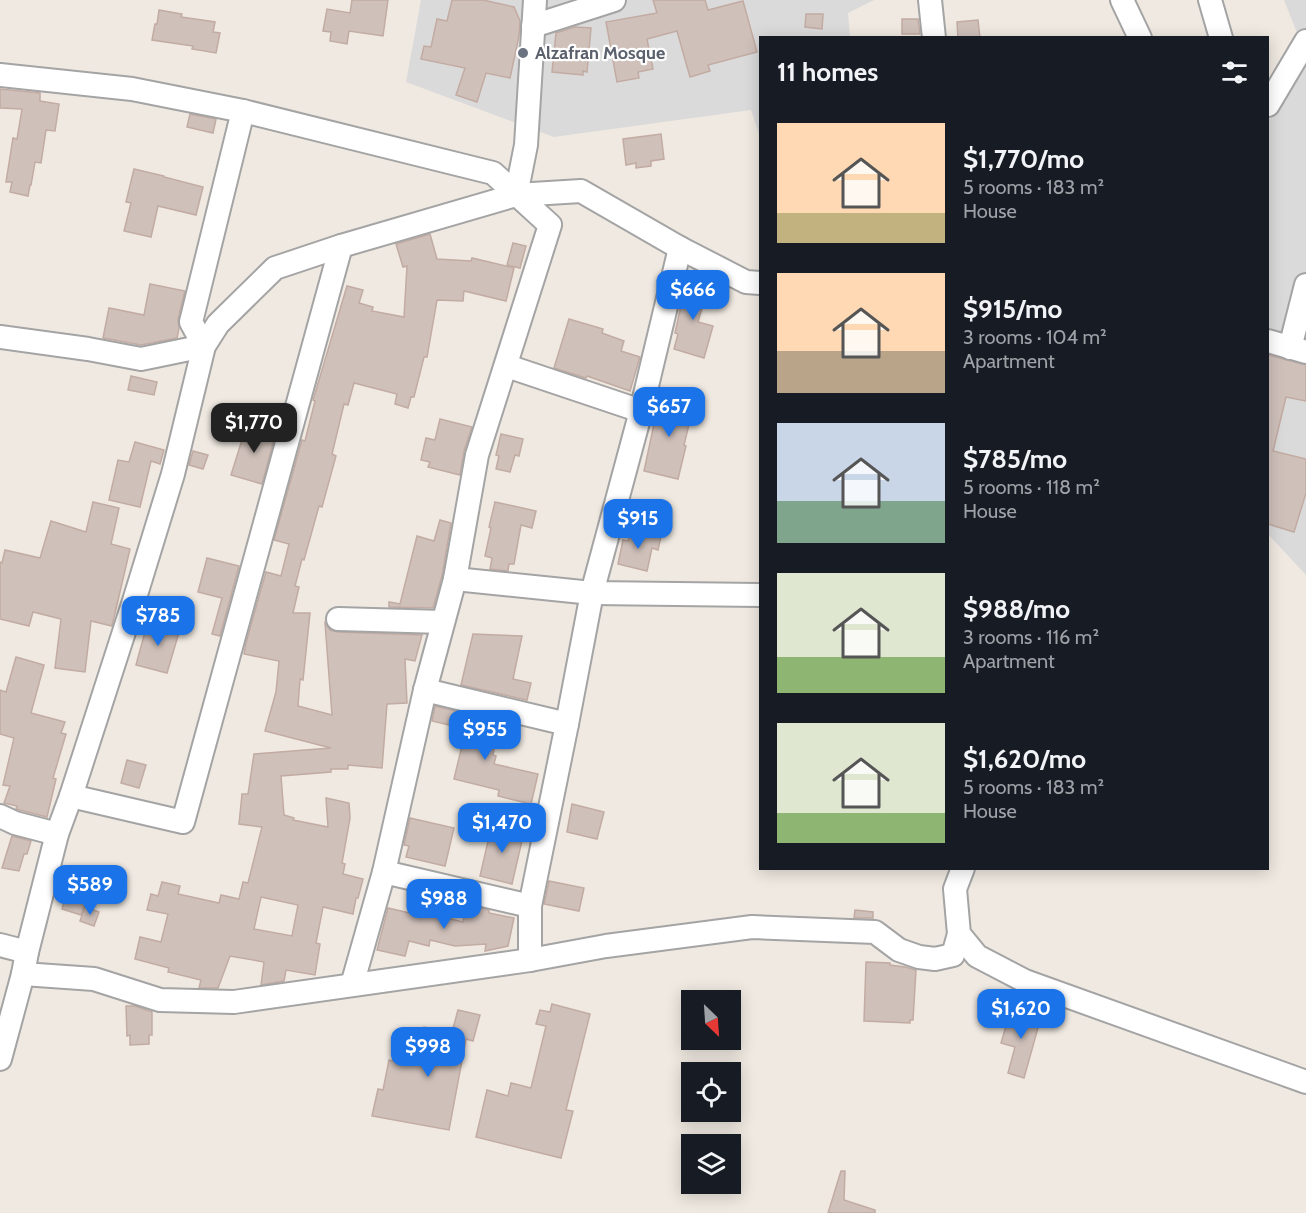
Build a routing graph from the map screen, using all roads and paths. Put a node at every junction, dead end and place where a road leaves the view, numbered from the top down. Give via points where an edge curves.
1 (532, 0) edge
2 (614, 0) edge
3 (930, 0) edge
4 (1122, 0) edge
5 (1210, 0) edge
6 (533, 26) junction
7 (934, 36) edge
8 (1139, 36) edge
9 (1220, 36) edge
10 (1306, 41) edge
11 (0, 75) edge
12 (1269, 103) edge
13 (243, 111) junction
14 (516, 195) junction
15 (341, 246) junction
16 (680, 248) junction
17 (759, 284) edge
18 (1306, 285) edge
19 (0, 337) edge
20 (1269, 341) edge
21 (204, 346) junction
22 (1298, 350) edge
23 (507, 366) junction
24 (641, 411) junction
25 (454, 579) junction
26 (592, 593) junction
27 (759, 595) edge
28 (338, 619) dead end
29 (443, 622) junction
30 (424, 690) junction
31 (567, 724) junction
32 (71, 796) junction
33 (0, 816) edge
34 (57, 834) junction
35 (962, 870) edge
36 (384, 872) junction
37 (530, 906) junction
38 (959, 934) junction
39 (0, 945) edge
40 (530, 960) junction
41 (25, 963) junction
42 (352, 985) junction
43 (0, 1059) edge
44 (1306, 1082) edge

1 - 6 street
2 - 6 street
3 - 7 street
4 - 8 street
5 - 9 street
6 - 14 street via 526,145
10 - 12 street
11 - 13 street via 132,89
13 - 14 street via 493,173
13 - 21 street via 191,322
14 - 15 street
14 - 16 street via 581,191
14 - 23 street via 550,225
15 - 21 street via 275,268 218,324
15 - 32 street via 183,822
16 - 17 street via 746,282
16 - 24 street
18 - 22 street
19 - 21 street via 141,359
20 - 22 street
21 - 32 street via 173,474
23 - 24 street
23 - 25 street via 477,455
24 - 26 street
25 - 26 street
25 - 29 street
26 - 27 street
26 - 31 street
28 - 29 street
29 - 30 street
30 - 31 street
30 - 36 street
31 - 37 street
32 - 34 street
33 - 34 street
34 - 41 street
35 - 38 street via 955,889
36 - 37 street
36 - 42 street
37 - 40 street
38 - 40 street via 953,955 935,959 899,950 875,932 752,927
38 - 44 street via 977,956 1025,981
39 - 41 street
40 - 42 street
41 - 42 street via 94,978 160,1000 234,1002
41 - 43 street

